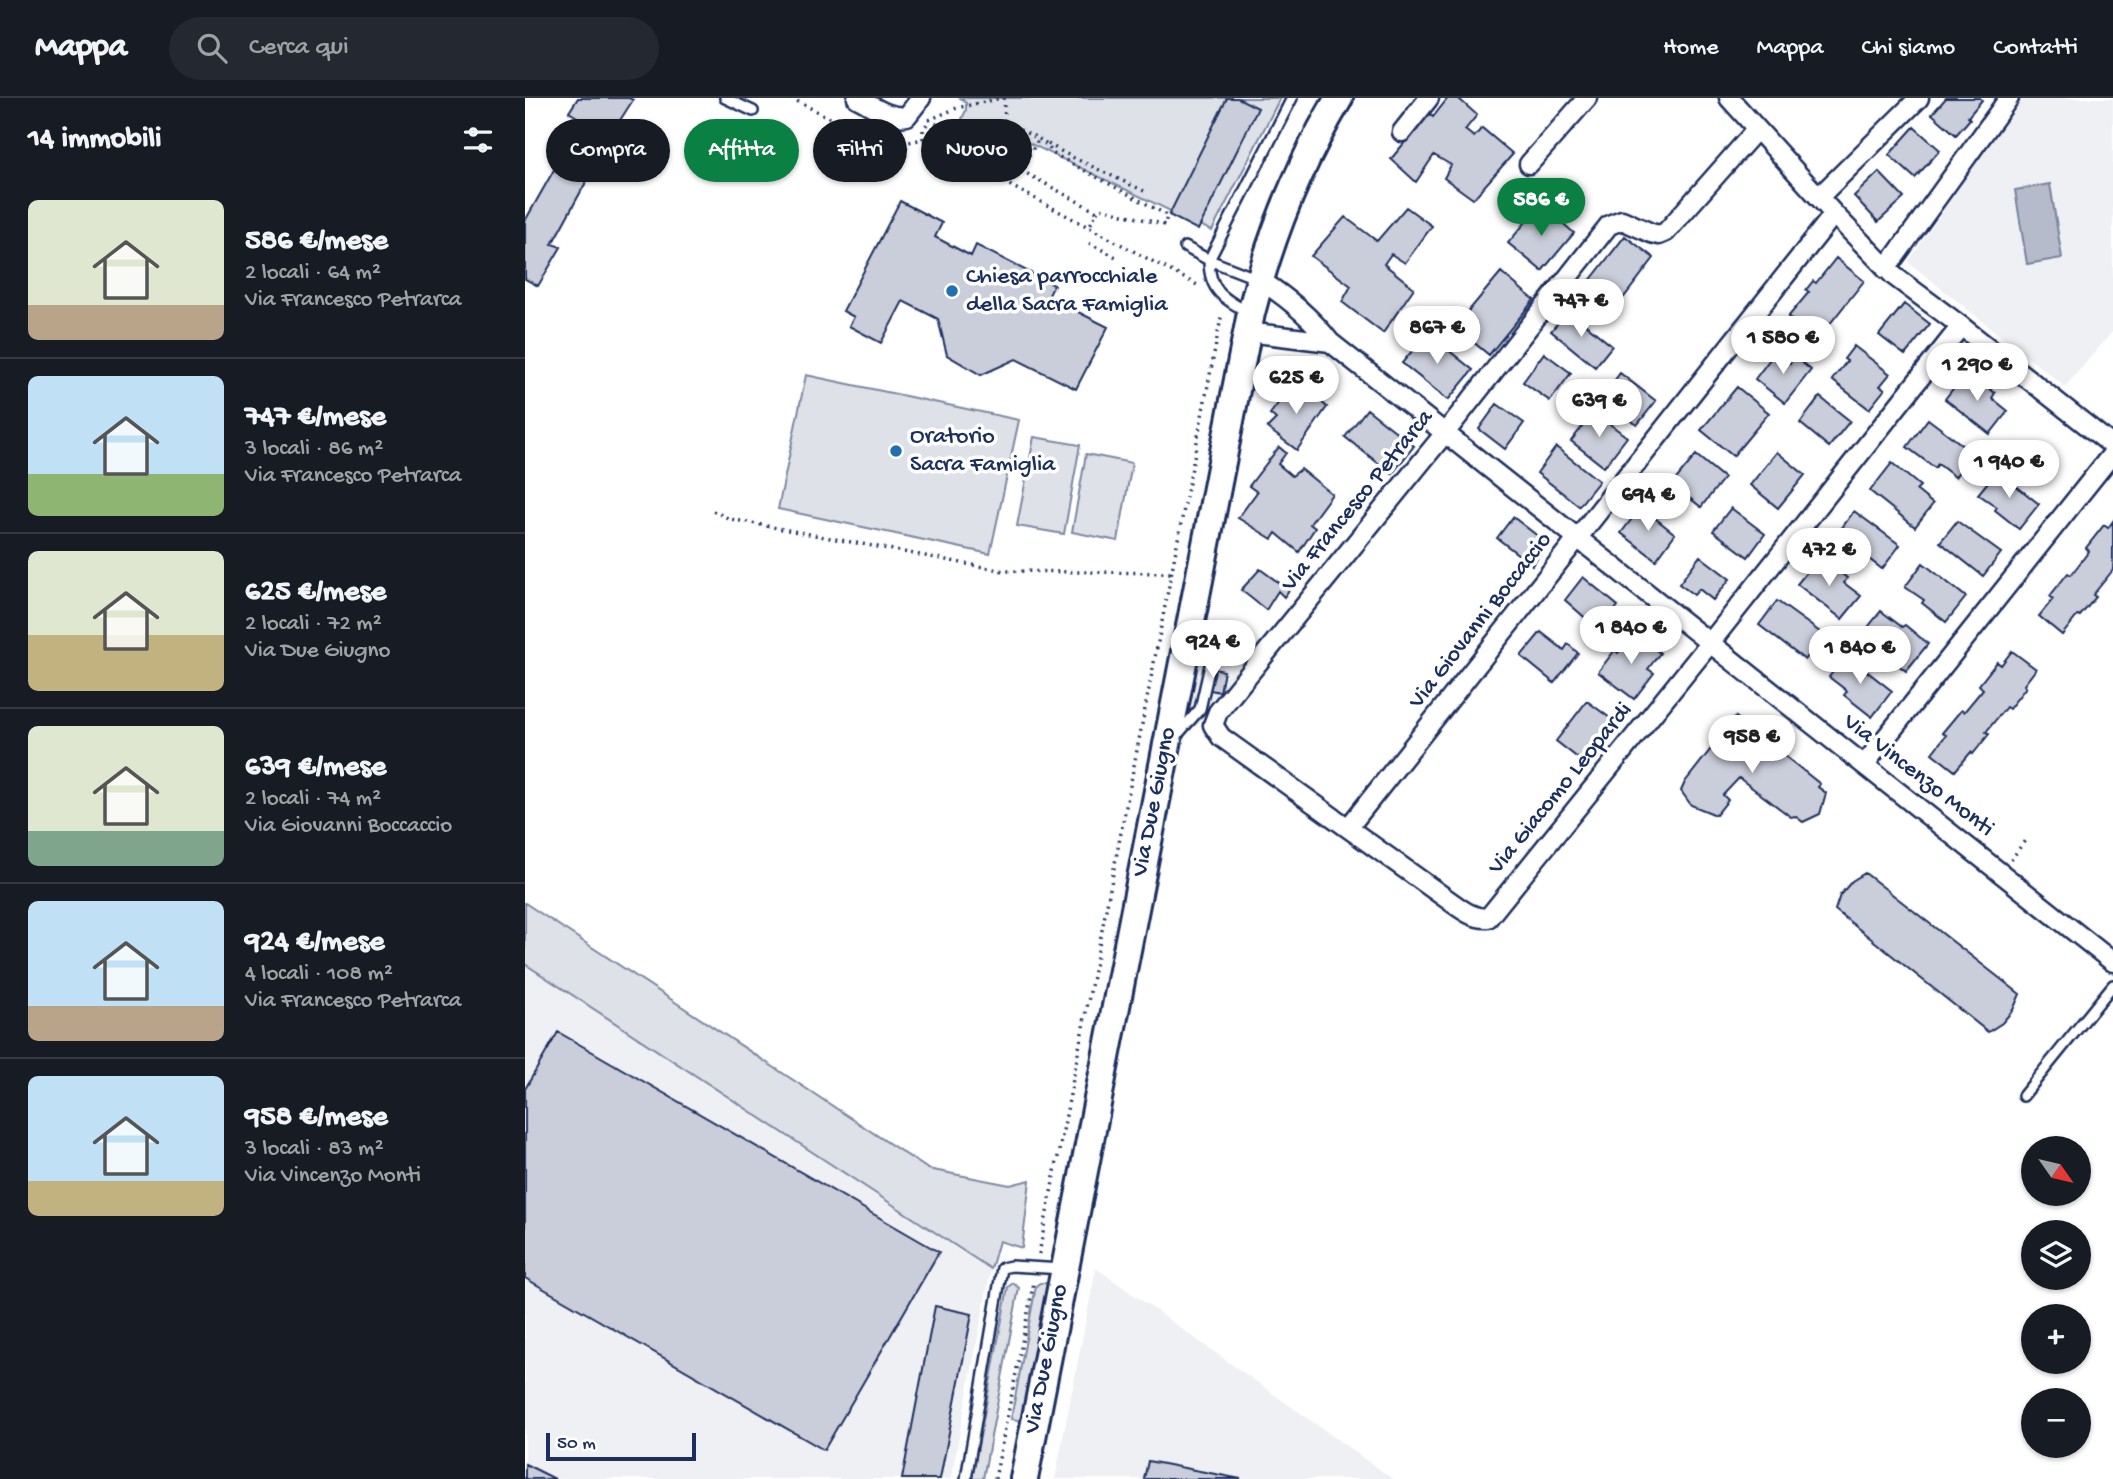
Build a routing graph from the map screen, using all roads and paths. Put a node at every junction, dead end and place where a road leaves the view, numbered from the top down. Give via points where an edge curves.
1 (725, 98) edge
2 (791, 98) edge
3 (857, 98) edge
4 (921, 98) edge
5 (1002, 98) edge
6 (1292, 98) edge
7 (1339, 98) edge
8 (1429, 98) edge
9 (1587, 98) edge
10 (1729, 98) edge
11 (1919, 98) edge
12 (2009, 98) edge
13 (753, 111) dead end
14 (1757, 129) junction
15 (1402, 132) dead end
16 (1039, 138) junction
17 (1032, 150) edge
18 (1529, 164) dead end
19 (1144, 191) dead end
20 (1819, 197) junction
21 (1097, 212) junction
22 (1834, 214) junction
23 (1089, 227) junction
24 (1089, 243) dead end
25 (1185, 247) dead end
26 (1116, 257) dead end
27 (1209, 260) junction
28 (1886, 269) junction
29 (1260, 279) junction
30 (1224, 299) junction
31 (1249, 323) junction
32 (1961, 326) junction
33 (1329, 342) junction
34 (1445, 433) junction
35 (2113, 446) edge
36 (2113, 453) edge
37 (713, 511) dead end
38 (1578, 538) junction
39 (1171, 573) junction
40 (1710, 643) junction
41 (1864, 765) junction
42 (1348, 828) junction
43 (2026, 839) dead end
44 (2001, 873) junction
45 (2113, 962) edge
46 (2113, 985) edge
47 (2023, 1096) dead end
48 (1037, 1268) junction
49 (1065, 1269) junction
50 (966, 1479) edge
51 (995, 1479) edge
52 (1024, 1479) edge

1 - 13 lane
2 - 23 path via 902,155 909,142 923,139
3 - 4 street via 892,116 907,116
5 - 16 path via 1005,124
5 - 21 path via 929,120
6 - 27 lane
7 - 29 main road, Via Due Giugno via 1295,182
8 - 15 street
9 - 18 street
10 - 14 street
11 - 20 street
12 - 28 street
14 - 20 street
14 - 34 street, Via Francesco Petrarca via 1665,232 1651,233 1622,220 1609,225
16 - 17 path
16 - 19 path
16 - 21 path via 1052,153 1167,215 1165,225 1100,208
20 - 22 street
21 - 23 path
22 - 28 street
22 - 38 street, Via Giovanni Boccaccio
23 - 30 path
24 - 26 path
25 - 27 lane
27 - 29 lane
27 - 30 lane via 1215,288
28 - 32 street
29 - 31 main road, Via Due Giugno
29 - 33 street, Via Vincenzo Monti
30 - 31 lane
30 - 39 path
31 - 33 street, Via Vincenzo Monti via 1259,335
31 - 49 main road, Via Due Giugno
32 - 35 street
32 - 40 street, Via Giacomo Leopardi
33 - 34 street, Via Vincenzo Monti
34 - 38 street, Via Vincenzo Monti
34 - 42 street, Via Francesco Petrarca via 1218,712 1213,725 1221,737
36 - 41 street
37 - 39 path via 730,519 1004,571
38 - 40 street, Via Vincenzo Monti
38 - 42 street, Via Giovanni Boccaccio
39 - 48 path
40 - 41 street, Via Vincenzo Monti
40 - 42 street, Via Giacomo Leopardi via 1491,915 1471,915
41 - 44 street, Via Vincenzo Monti
43 - 44 path
44 - 45 street, Via Vincenzo Monti
46 - 47 lane
48 - 49 lane
48 - 50 lane via 1002,1268
48 - 51 path
49 - 52 main road, Via Due Giugno

